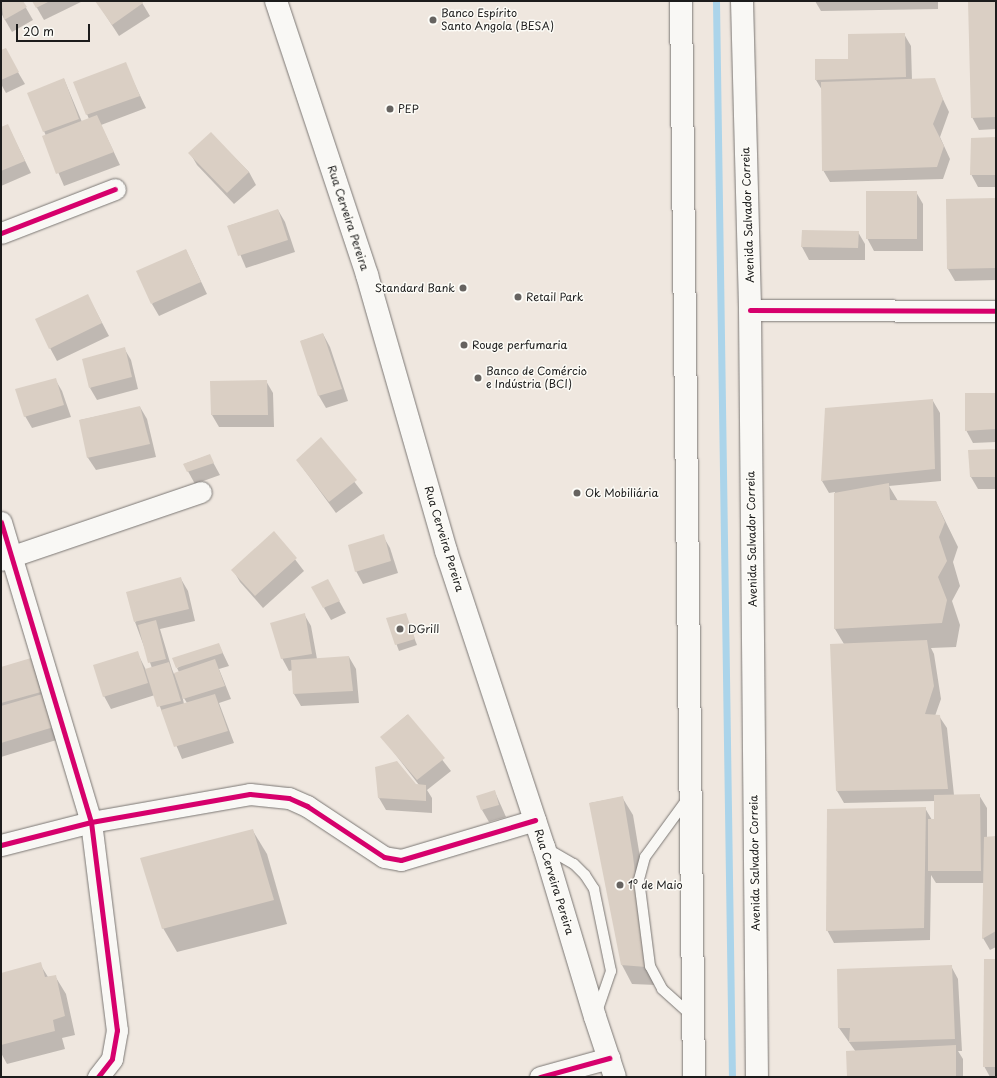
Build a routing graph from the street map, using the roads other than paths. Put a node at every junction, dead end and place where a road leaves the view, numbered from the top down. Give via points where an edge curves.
1 (276, 1) edge
2 (681, 1) edge
3 (742, 1) edge
4 (115, 189) dead end
5 (1, 233) edge
6 (750, 310) junction
7 (996, 311) edge
8 (201, 492) dead end
9 (1, 522) edge
10 (6, 559) edge
11 (690, 795) junction
12 (535, 820) junction
13 (91, 822) junction
14 (1, 845) edge
15 (544, 847) junction
16 (594, 1017) junction
17 (693, 1017) junction
18 (611, 1071) edge
19 (98, 1077) edge
20 (540, 1077) edge
21 (694, 1077) edge
22 (757, 1077) edge

1 - 12 main road, Rua Cerveira Pereira via 367,275 446,551
2 - 11 main road
3 - 6 main road, Avenida Salvador Correia
4 - 5 street
6 - 7 street
6 - 22 main road, Avenida Salvador Correia
8 - 10 street
9 - 10 street
10 - 13 street
11 - 17 main road
11 - 17 lane via 645,857 639,880 650,966 662,989
12 - 13 street via 401,860 384,858 307,806 289,798 250,794
12 - 15 main road, Rua Cerveira Pereira
13 - 14 street
13 - 19 street via 118,1030 112,1059
15 - 16 main road, Rua Cerveira Pereira
15 - 16 lane via 574,864 585,874 594,889 611,971 606,992
16 - 18 main road, Rua Cerveira Pereira
17 - 21 main road
18 - 20 street

